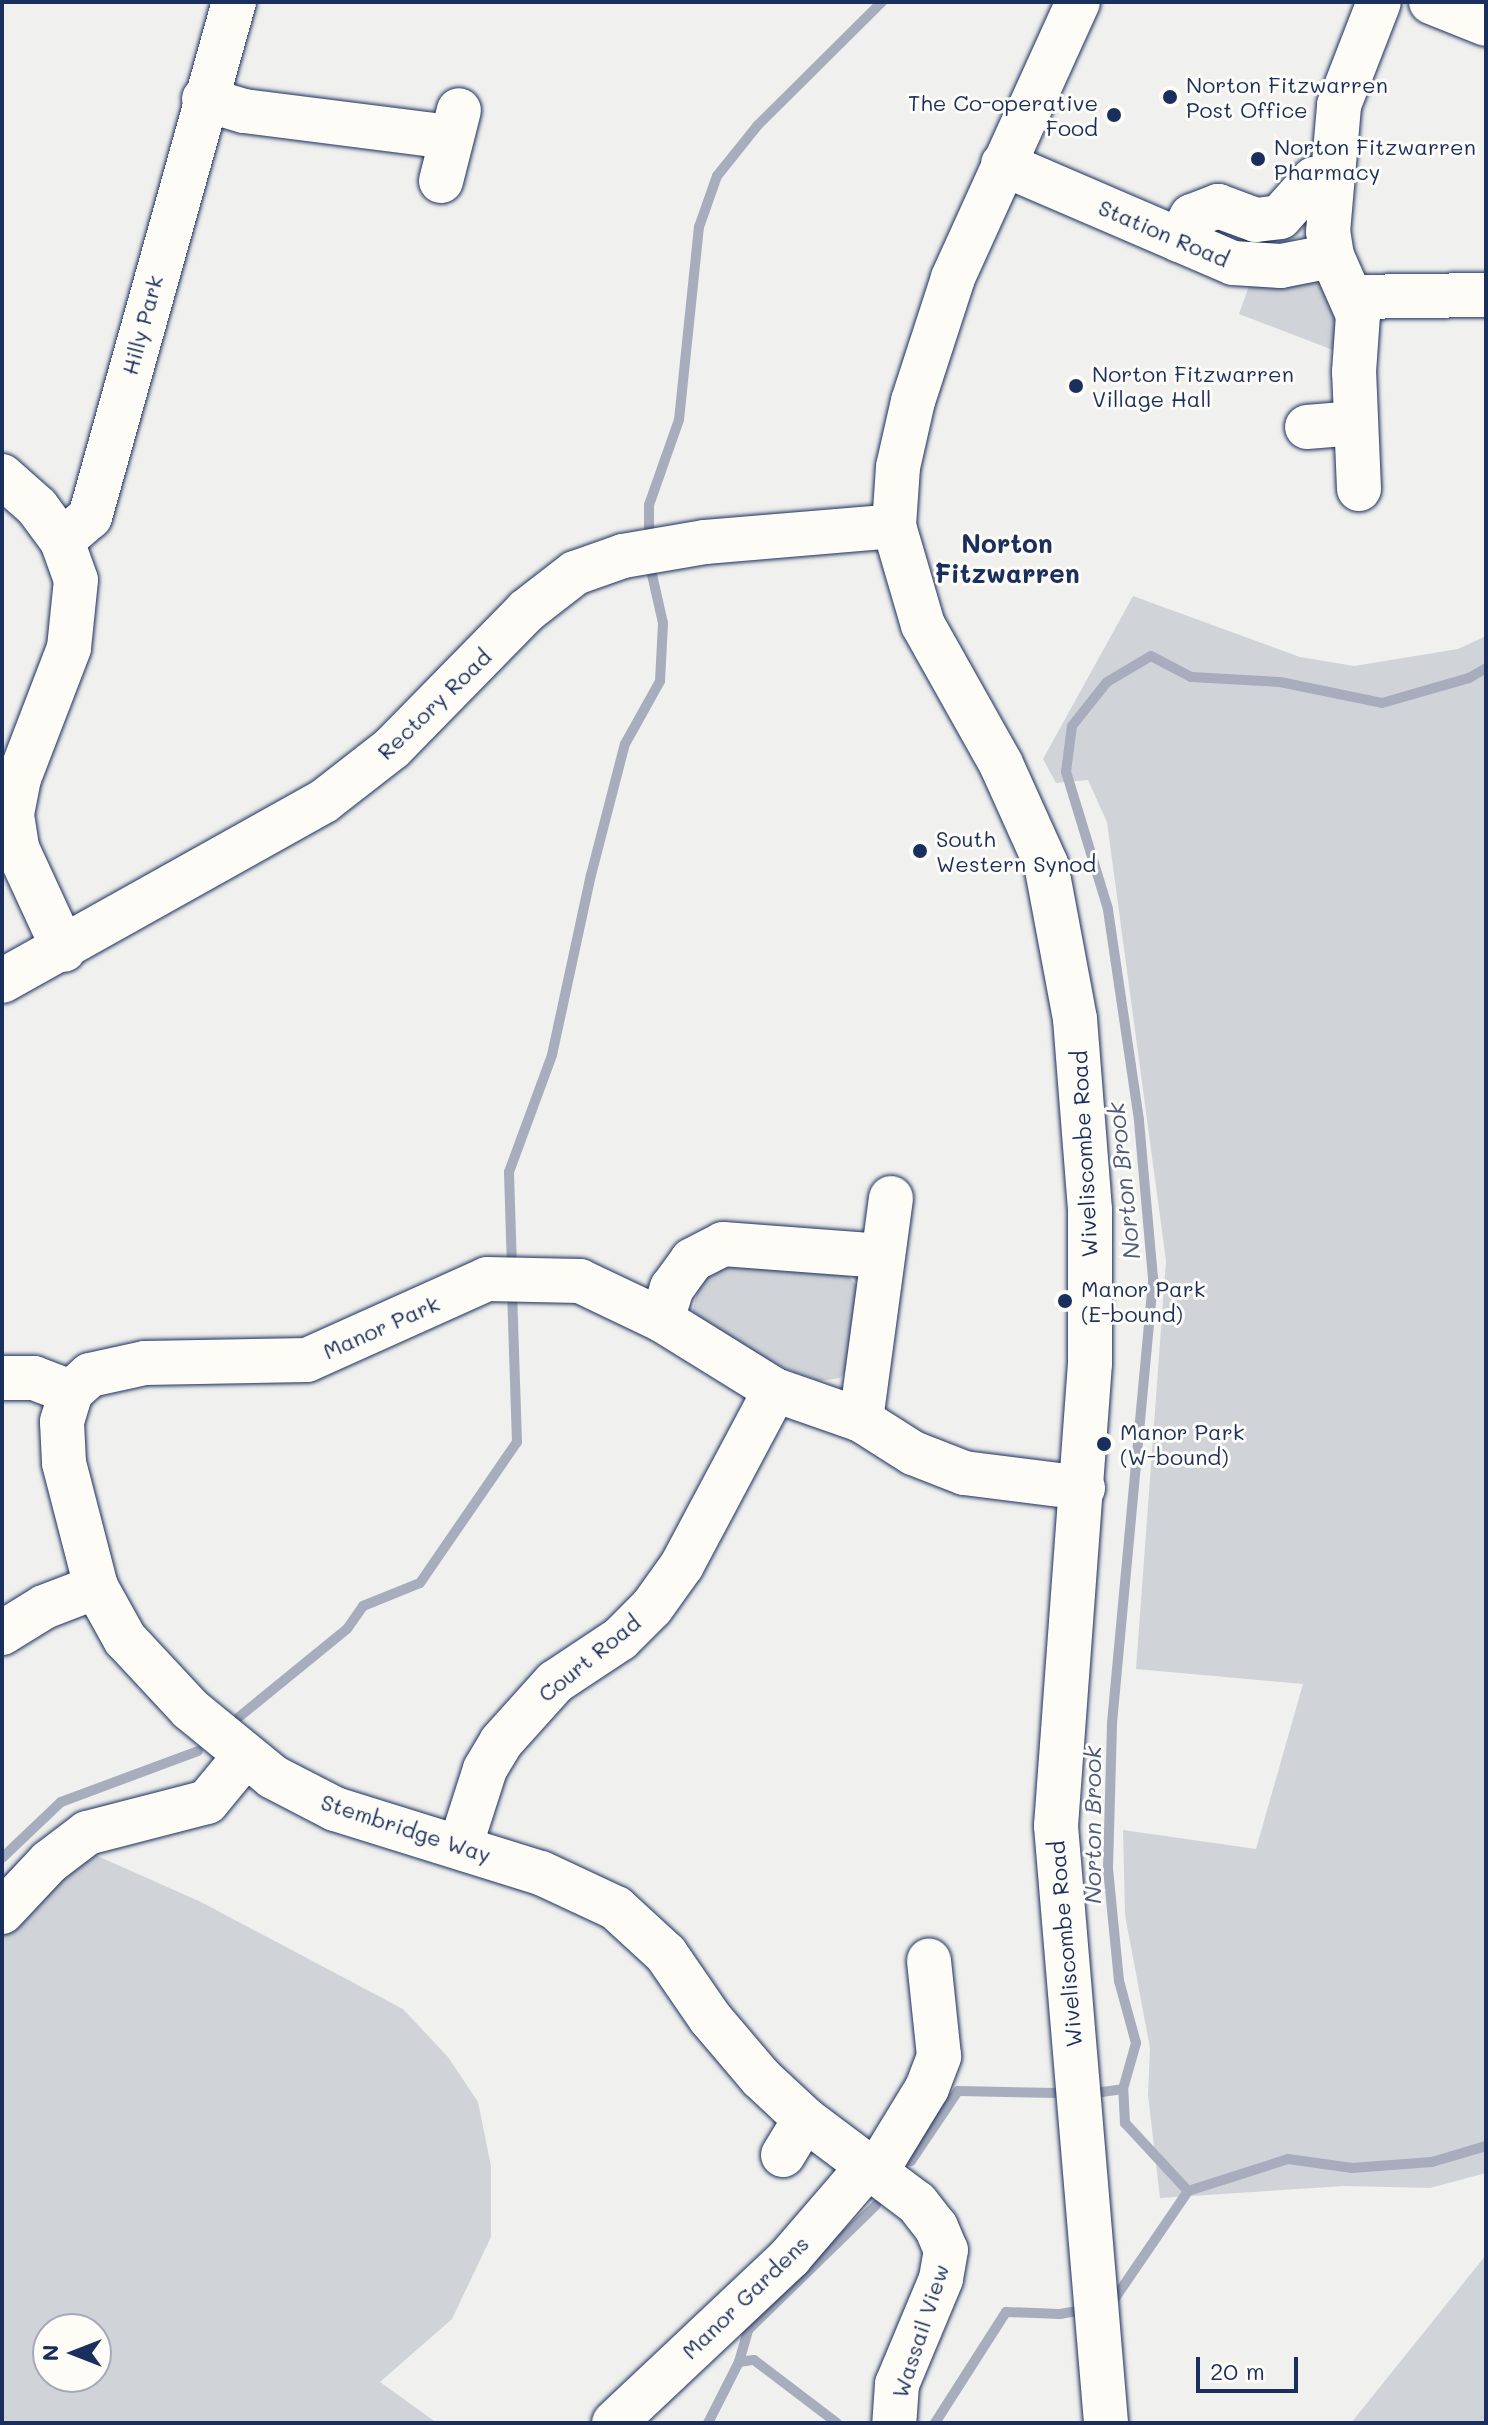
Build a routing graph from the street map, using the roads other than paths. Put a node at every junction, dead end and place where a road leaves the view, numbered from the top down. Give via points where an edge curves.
1 (234, 2) edge
2 (1078, 2) edge
3 (1379, 2) edge
4 (1431, 2) edge
5 (1486, 24) edge
6 (204, 99) junction
7 (1003, 164) junction
8 (1332, 179) junction
9 (441, 181) dead end
10 (1179, 240) junction
11 (1332, 256) junction
12 (1486, 295) edge
13 (1354, 297) junction
14 (1356, 423) junction
15 (1307, 427) dead end
16 (2, 476) edge
17 (1359, 489) dead end
18 (894, 526) junction
19 (62, 541) junction
20 (64, 950) junction
21 (2, 981) edge
22 (891, 1198) dead end
23 (883, 1256) junction
24 (662, 1320) junction
25 (2, 1378) edge
26 (775, 1390) junction
27 (71, 1392) junction
28 (861, 1420) junction
29 (1083, 1488) junction
30 (96, 1587) junction
31 (2, 1633) edge
32 (245, 1756) junction
33 (460, 1847) junction
34 (2, 1912) edge
35 (929, 1961) dead end
36 (874, 2167) junction
37 (614, 2423) edge
38 (894, 2423) edge
39 (1106, 2423) edge

1 - 6 street, Hilly Park
2 - 7 street, Wiveliscombe Road
3 - 8 street via 1339,105
4 - 5 street
6 - 9 street via 244,111 454,123
6 - 19 street, Hilly Park via 90,517
7 - 10 street, Station Road
7 - 18 street, Wiveliscombe Road via 953,278 913,401 898,467
8 - 10 street via 1314,179 1280,217 1256,220 1218,206 1192,216
8 - 11 street
10 - 11 street, Station Road via 1253,267
11 - 13 street
12 - 13 street
13 - 14 street
14 - 15 street
14 - 17 street
16 - 19 street via 37,507
18 - 20 street, Rectory Road via 676,546 623,556 575,573 526,611 392,748 324,801
18 - 29 street, Wiveliscombe Road via 923,625 1028,817 1046,864 1063,939 1083,1096 1090,1210
19 - 20 street via 76,580 74,627 19,778 12,815 17,848
20 - 21 street, Rectory Road
22 - 23 street
23 - 24 street via 723,1244 692,1260 672,1288
23 - 28 street
24 - 26 street, Manor Park
24 - 27 street, Manor Park via 580,1281 487,1279 307,1360 145,1363 90,1375
25 - 27 street via 34,1378
26 - 28 street, Manor Park
26 - 33 street, Court Road via 682,1565 652,1607 620,1639 555,1682 501,1742 485,1769
27 - 30 street, Stembridge Way via 62,1422 64,1463
28 - 29 street, Manor Park via 913,1453 964,1473
29 - 39 street, Wiveliscombe Road via 1056,1826
30 - 31 street via 44,1607
30 - 32 street, Stembridge Way via 125,1639 190,1709
32 - 33 street, Stembridge Way via 335,1809
32 - 34 street via 207,1802 87,1833 49,1862
33 - 36 street, Stembridge Way via 541,1873 616,1908 666,1954 794,2137
35 - 36 street via 916,2012 939,2056 927,2088
36 - 37 street, Manor Gardens via 790,2257
36 - 38 street, Wassail View via 917,2203 946,2250 941,2279 897,2384

